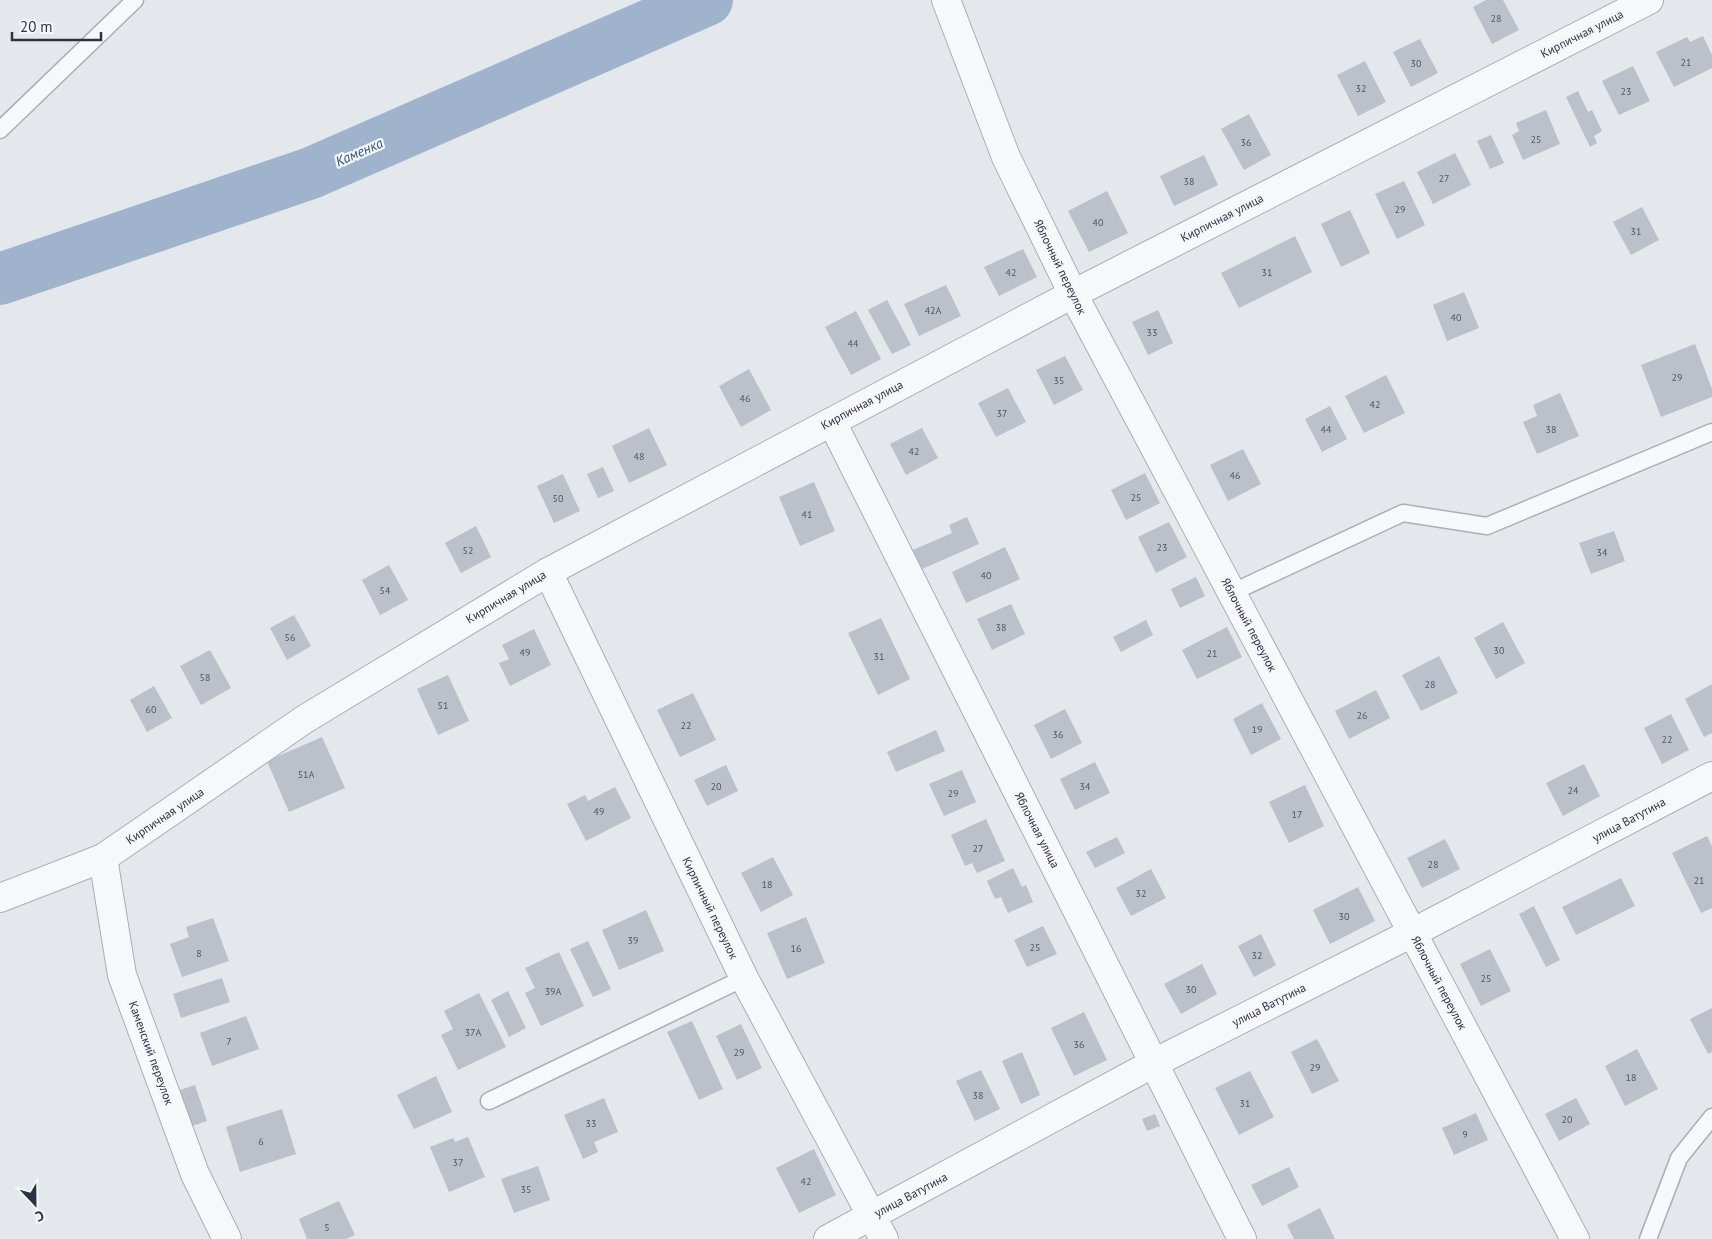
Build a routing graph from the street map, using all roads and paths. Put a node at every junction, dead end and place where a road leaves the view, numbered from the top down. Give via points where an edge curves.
1 (135, 0) edge
2 (946, 0) edge
3 (1649, 0) edge
4 (0, 130) edge
5 (1073, 294) junction
6 (832, 422) junction
7 (1712, 432) edge
8 (548, 572) junction
9 (1231, 593) junction
10 (1712, 776) edge
11 (103, 858) junction
12 (0, 898) edge
13 (1412, 933) junction
14 (744, 978) junction
15 (1154, 1063) junction
16 (489, 1101) dead end
17 (1712, 1117) edge
18 (877, 1227) edge
19 (227, 1239) edge
20 (828, 1239) edge
21 (1242, 1239) edge
22 (1575, 1239) edge
23 (1648, 1239) edge

1 - 4 lane
2 - 5 street, Яблочный переулок via 1006,157
3 - 5 street, Кирпичная улица
5 - 6 street, Кирпичная улица
5 - 9 street, Яблочный переулок
6 - 8 street, Кирпичная улица
6 - 15 street, Яблочная улица
7 - 9 lane via 1487,526 1403,513
8 - 11 street, Кирпичная улица via 306,719
8 - 14 street, Кирпичный переулок
9 - 13 street, Яблочный переулок
10 - 13 street, улица Ватутина
11 - 12 street, Кирпичная улица
11 - 19 street, Каменский переулок via 122,975 195,1174
13 - 15 street, улица Ватутина
13 - 22 street, Яблочный переулок
14 - 16 lane
14 - 18 street, Кирпичный переулок
15 - 18 street, улица Ватутина
15 - 21 street, Яблочная улица
17 - 23 lane via 1679,1158
18 - 20 street, улица Ватутина

